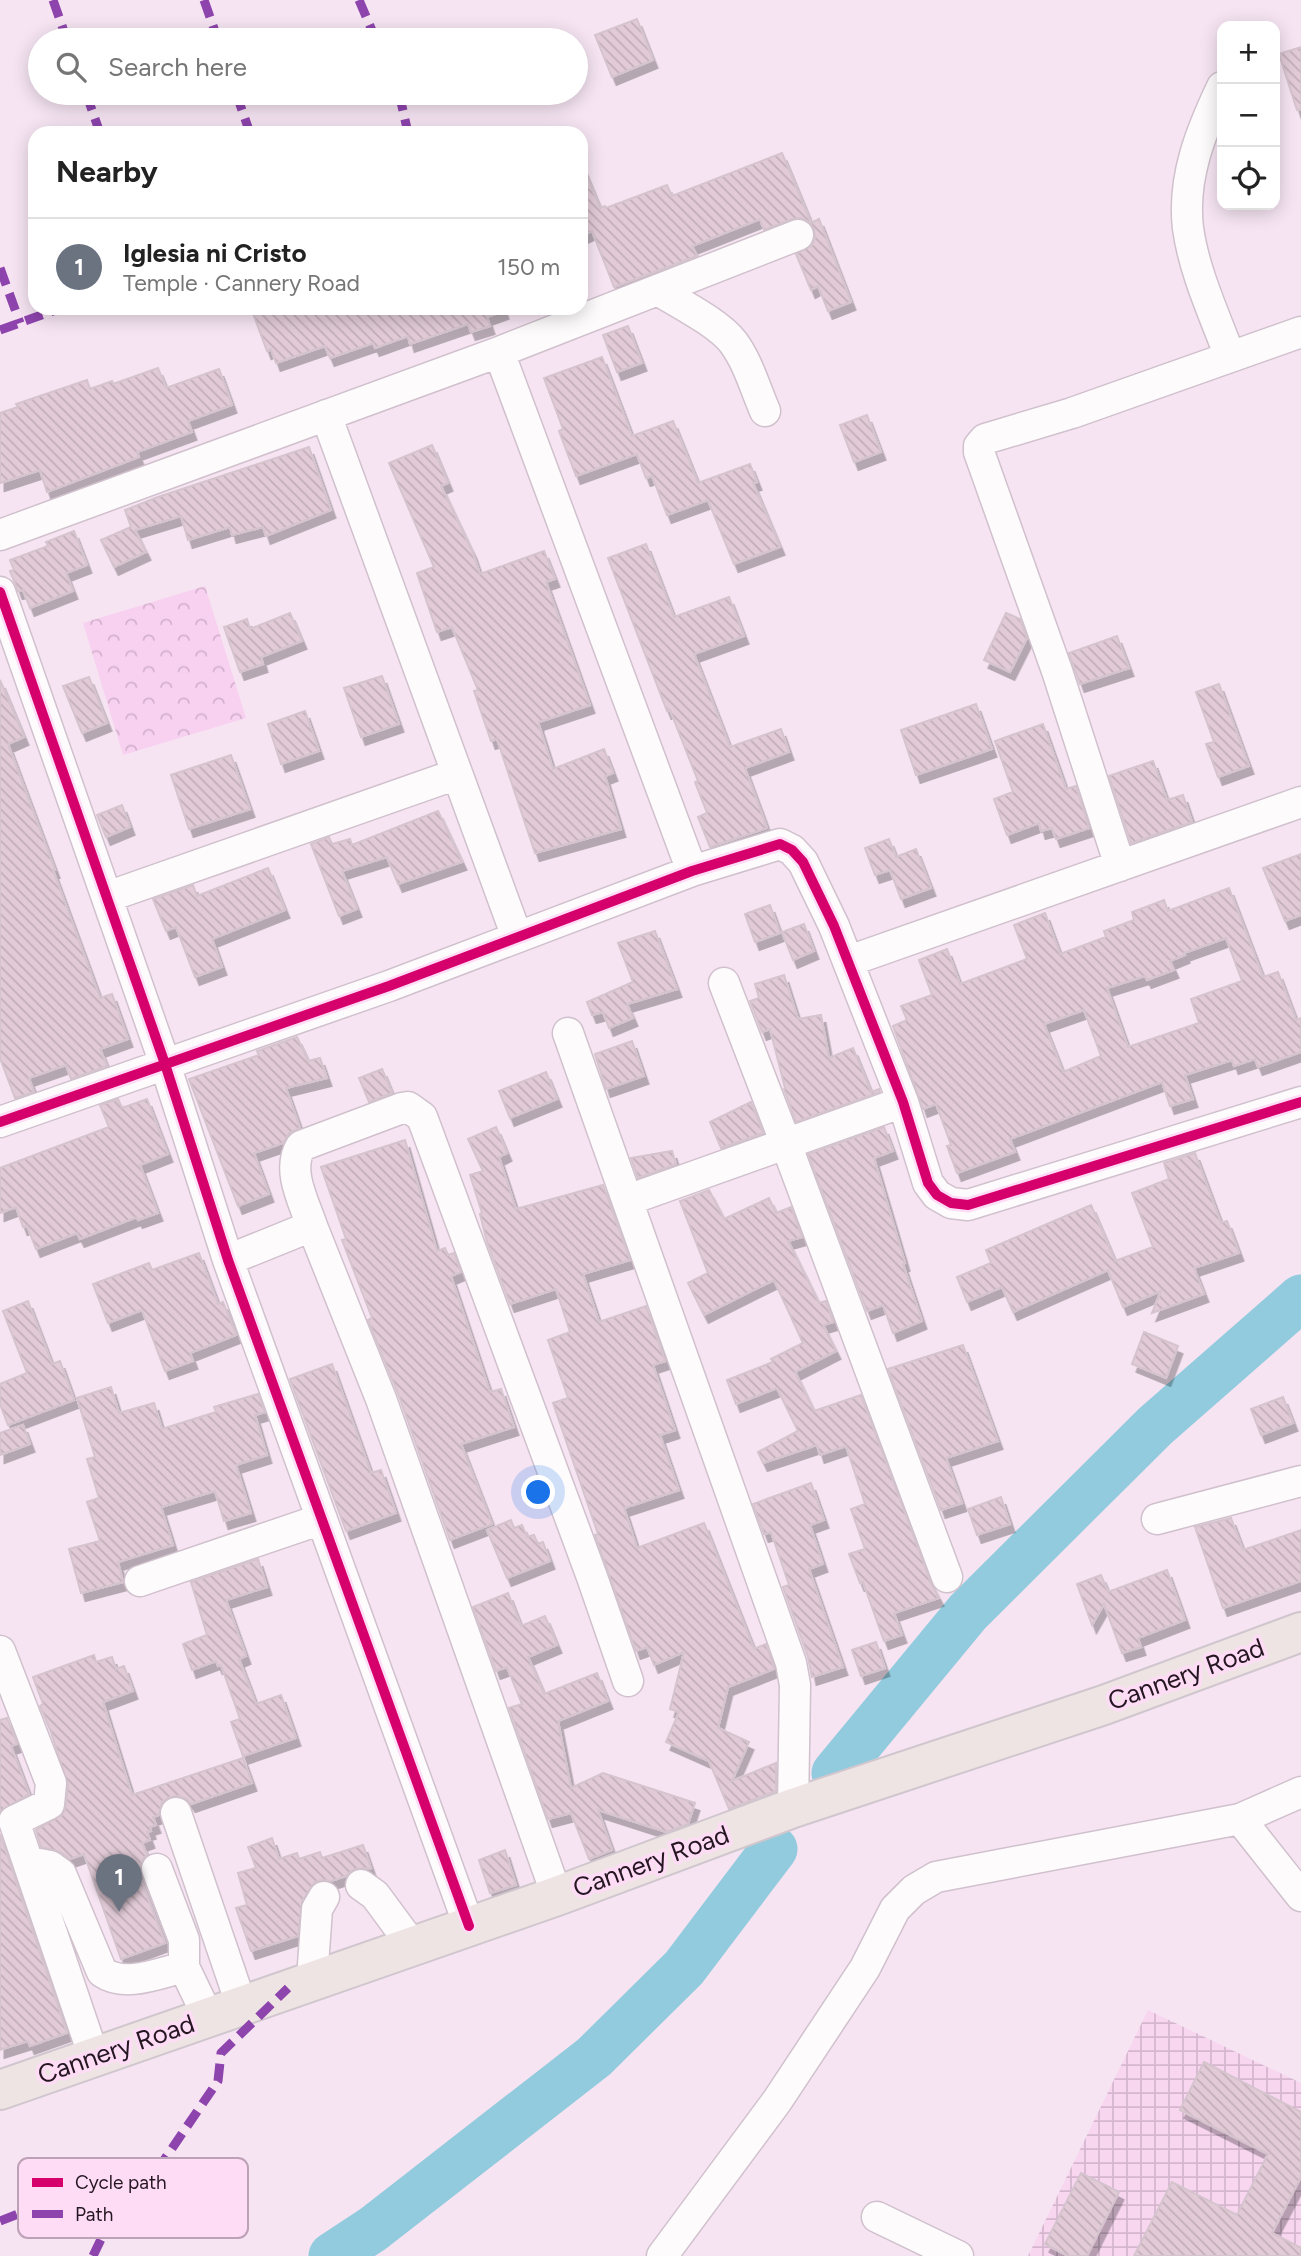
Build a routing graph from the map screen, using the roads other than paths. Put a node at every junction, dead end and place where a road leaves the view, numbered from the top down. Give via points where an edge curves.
1 (1217, 97) edge
2 (798, 235) dead end
3 (658, 290) junction
4 (1301, 332) edge
5 (499, 352) junction
6 (1230, 357) junction
7 (765, 411) dead end
8 (326, 415) junction
9 (0, 535) edge
10 (0, 592) edge
11 (457, 774) junction
12 (1301, 802) edge
13 (1120, 866) junction
14 (692, 871) junction
15 (107, 897) junction
16 (517, 937) junction
17 (849, 961) junction
18 (724, 983) dead end
19 (568, 1033) dead end
20 (164, 1064) junction
21 (903, 1102) junction
22 (1301, 1102) edge
23 (0, 1122) edge
24 (786, 1144) junction
25 (628, 1200) junction
26 (312, 1226) junction
27 (228, 1259) junction
28 (1301, 1481) edge
29 (322, 1519) junction
30 (1157, 1519) dead end
31 (947, 1577) dead end
32 (140, 1581) dead end
33 (1301, 1632) edge
34 (0, 1651) edge
35 (628, 1681) dead end
36 (1301, 1792) edge
37 (793, 1808) junction
38 (176, 1814) dead end
39 (1240, 1819) junction
40 (7, 1823) edge
41 (28, 1862) junction
42 (157, 1869) dead end
43 (360, 1885) dead end
44 (557, 1896) junction
45 (1301, 1896) edge
46 (324, 1897) dead end
47 (469, 1926) junction
48 (412, 1945) junction
49 (184, 1967) junction
50 (312, 1979) junction
51 (225, 2010) junction
52 (94, 2057) junction
53 (0, 2090) edge
54 (877, 2217) dead end
55 (662, 2256) edge
56 (958, 2256) edge

1 - 6 street via 1203,126 1189,177 1188,226 1195,261
2 - 3 street
3 - 5 street
3 - 7 street via 732,341
4 - 6 street
5 - 8 street
5 - 14 street
6 - 13 street via 985,439 979,446
8 - 9 street
8 - 11 street
10 - 15 street
11 - 15 street
11 - 16 street
12 - 13 street
13 - 17 street
14 - 16 street
14 - 17 street via 780,844 792,850 821,895
15 - 20 street
16 - 20 street
17 - 21 street
18 - 24 street
19 - 25 street
20 - 23 street
20 - 27 street
21 - 22 street via 928,1183 951,1203 968,1205
21 - 24 street
24 - 25 street
24 - 31 street
25 - 37 street via 792,1662
26 - 27 street
26 - 35 street via 294,1167 301,1146 402,1108 422,1117
26 - 44 street via 381,1399
27 - 29 street
28 - 30 street
29 - 32 street
29 - 47 street
33 - 37 main road, Cannery Road via 1104,1705
34 - 40 street via 51,1783 49,1804
36 - 39 street
37 - 44 main road, Cannery Road
38 - 51 street
39 - 45 street
39 - 55 street via 936,1877 914,1890 895,1909 865,1968 776,2101
40 - 41 street
41 - 49 street via 50,1866 61,1874 102,1972 122,1980
41 - 52 street
42 - 49 street via 184,1940
43 - 48 street via 375,1895
44 - 47 main road, Cannery Road
46 - 50 street via 317,1909
47 - 48 main road, Cannery Road
48 - 50 main road, Cannery Road
49 - 51 street
50 - 51 main road, Cannery Road
51 - 52 main road, Cannery Road
52 - 53 main road, Cannery Road
54 - 56 street

